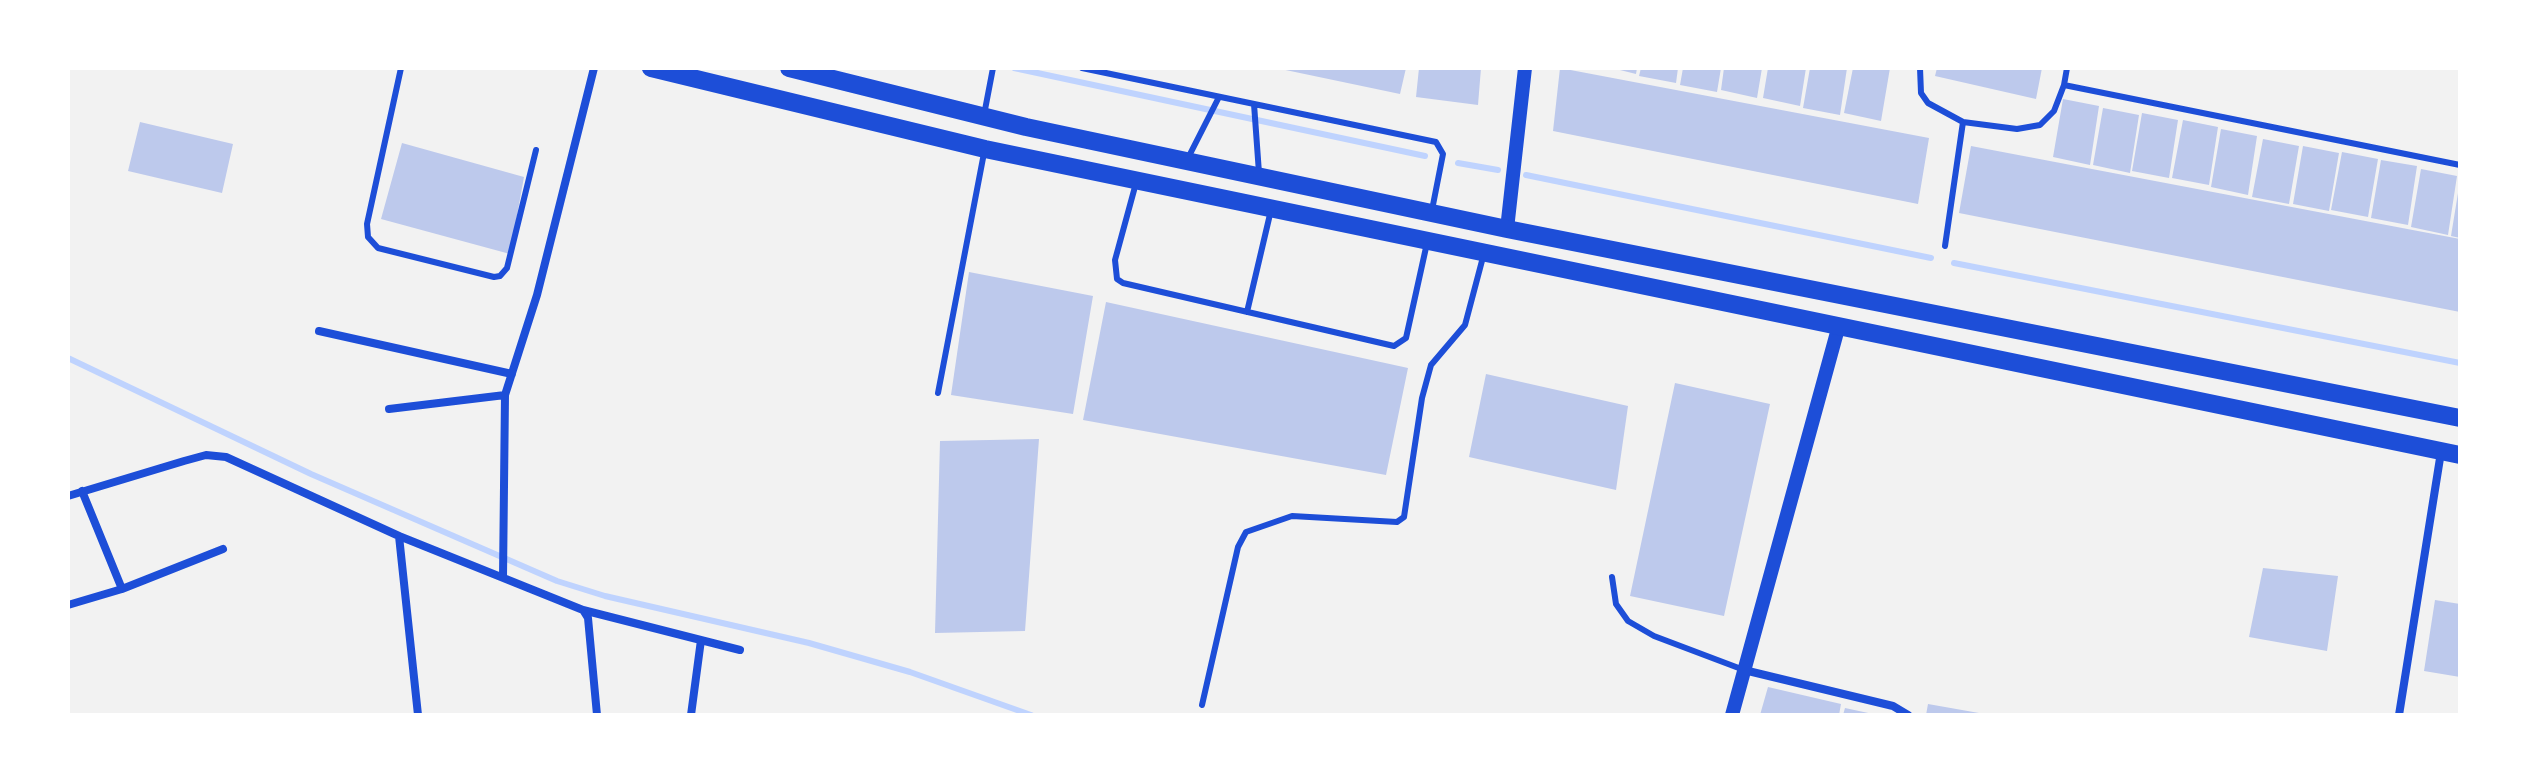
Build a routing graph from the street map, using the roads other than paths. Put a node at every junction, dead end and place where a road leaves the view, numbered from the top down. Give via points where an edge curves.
1 (401, 68) edge
2 (594, 68) edge
3 (651, 68) edge
4 (789, 68) edge
5 (993, 68) edge
6 (1082, 68) edge
7 (1525, 68) edge
8 (1920, 68) edge
9 (2067, 68) edge
10 (2064, 85) junction
11 (1217, 100) junction
12 (1255, 108) junction
13 (984, 116) junction
14 (1963, 122) junction
15 (985, 149) junction
16 (536, 150) dead end
17 (1186, 161) junction
18 (2460, 165) edge
19 (1259, 176) junction
20 (1137, 179) junction
21 (1271, 209) junction
22 (1432, 213) junction
23 (1507, 229) junction
24 (1428, 240) junction
25 (1945, 246) dead end
26 (1485, 252) junction
27 (1247, 312) junction
28 (1839, 325) junction
29 (319, 331) dead end
30 (512, 374) junction
31 (938, 393) dead end
32 (505, 395) junction
33 (389, 409) dead end
34 (2460, 418) edge
35 (2441, 451) junction
36 (2460, 455) edge
37 (82, 491) junction
38 (68, 496) edge
39 (399, 536) junction
40 (223, 549) dead end
41 (503, 577) junction
42 (1612, 577) dead end
43 (122, 589) junction
44 (68, 605) edge
45 (583, 610) junction
46 (701, 640) junction
47 (740, 650) dead end
48 (1744, 670) junction
49 (1202, 705) dead end
50 (418, 715) edge
51 (597, 715) edge
52 (691, 715) edge
53 (1732, 715) edge
54 (1908, 715) edge
55 (2399, 715) edge

1 - 16 lane via 367,224 368,237 378,248 500,276 507,268
2 - 30 street
3 - 15 main road
4 - 13 main road
5 - 13 lane
6 - 11 lane
7 - 23 street
8 - 14 lane via 1921,93 1928,103
9 - 10 lane
10 - 14 lane via 2054,111 2040,125 2017,129
10 - 18 lane
11 - 12 lane
11 - 17 lane
12 - 19 lane
12 - 22 lane via 1436,142 1443,154
13 - 17 main road
14 - 25 lane
15 - 20 main road
15 - 31 lane
17 - 19 main road
19 - 22 main road
20 - 21 main road
20 - 27 lane via 1115,260 1117,279
21 - 24 main road
21 - 27 lane
22 - 23 main road
23 - 34 main road
24 - 26 main road
24 - 27 lane via 1406,338 1398,345
26 - 28 main road
26 - 49 lane via 1465,325 1431,365 1404,517 1397,522 1292,516 1246,532 1238,547
28 - 35 main road
28 - 48 street
29 - 30 street
30 - 32 street
32 - 33 street
32 - 41 street
35 - 36 main road
35 - 55 street
37 - 38 street
37 - 39 street via 184,461 220,456
37 - 43 street
39 - 41 street
39 - 50 street
40 - 43 street
41 - 45 street
42 - 48 lane via 1616,604 1628,621
43 - 44 street
45 - 46 street
45 - 51 street
46 - 47 street
46 - 52 street
48 - 53 street
48 - 54 street via 1893,706

